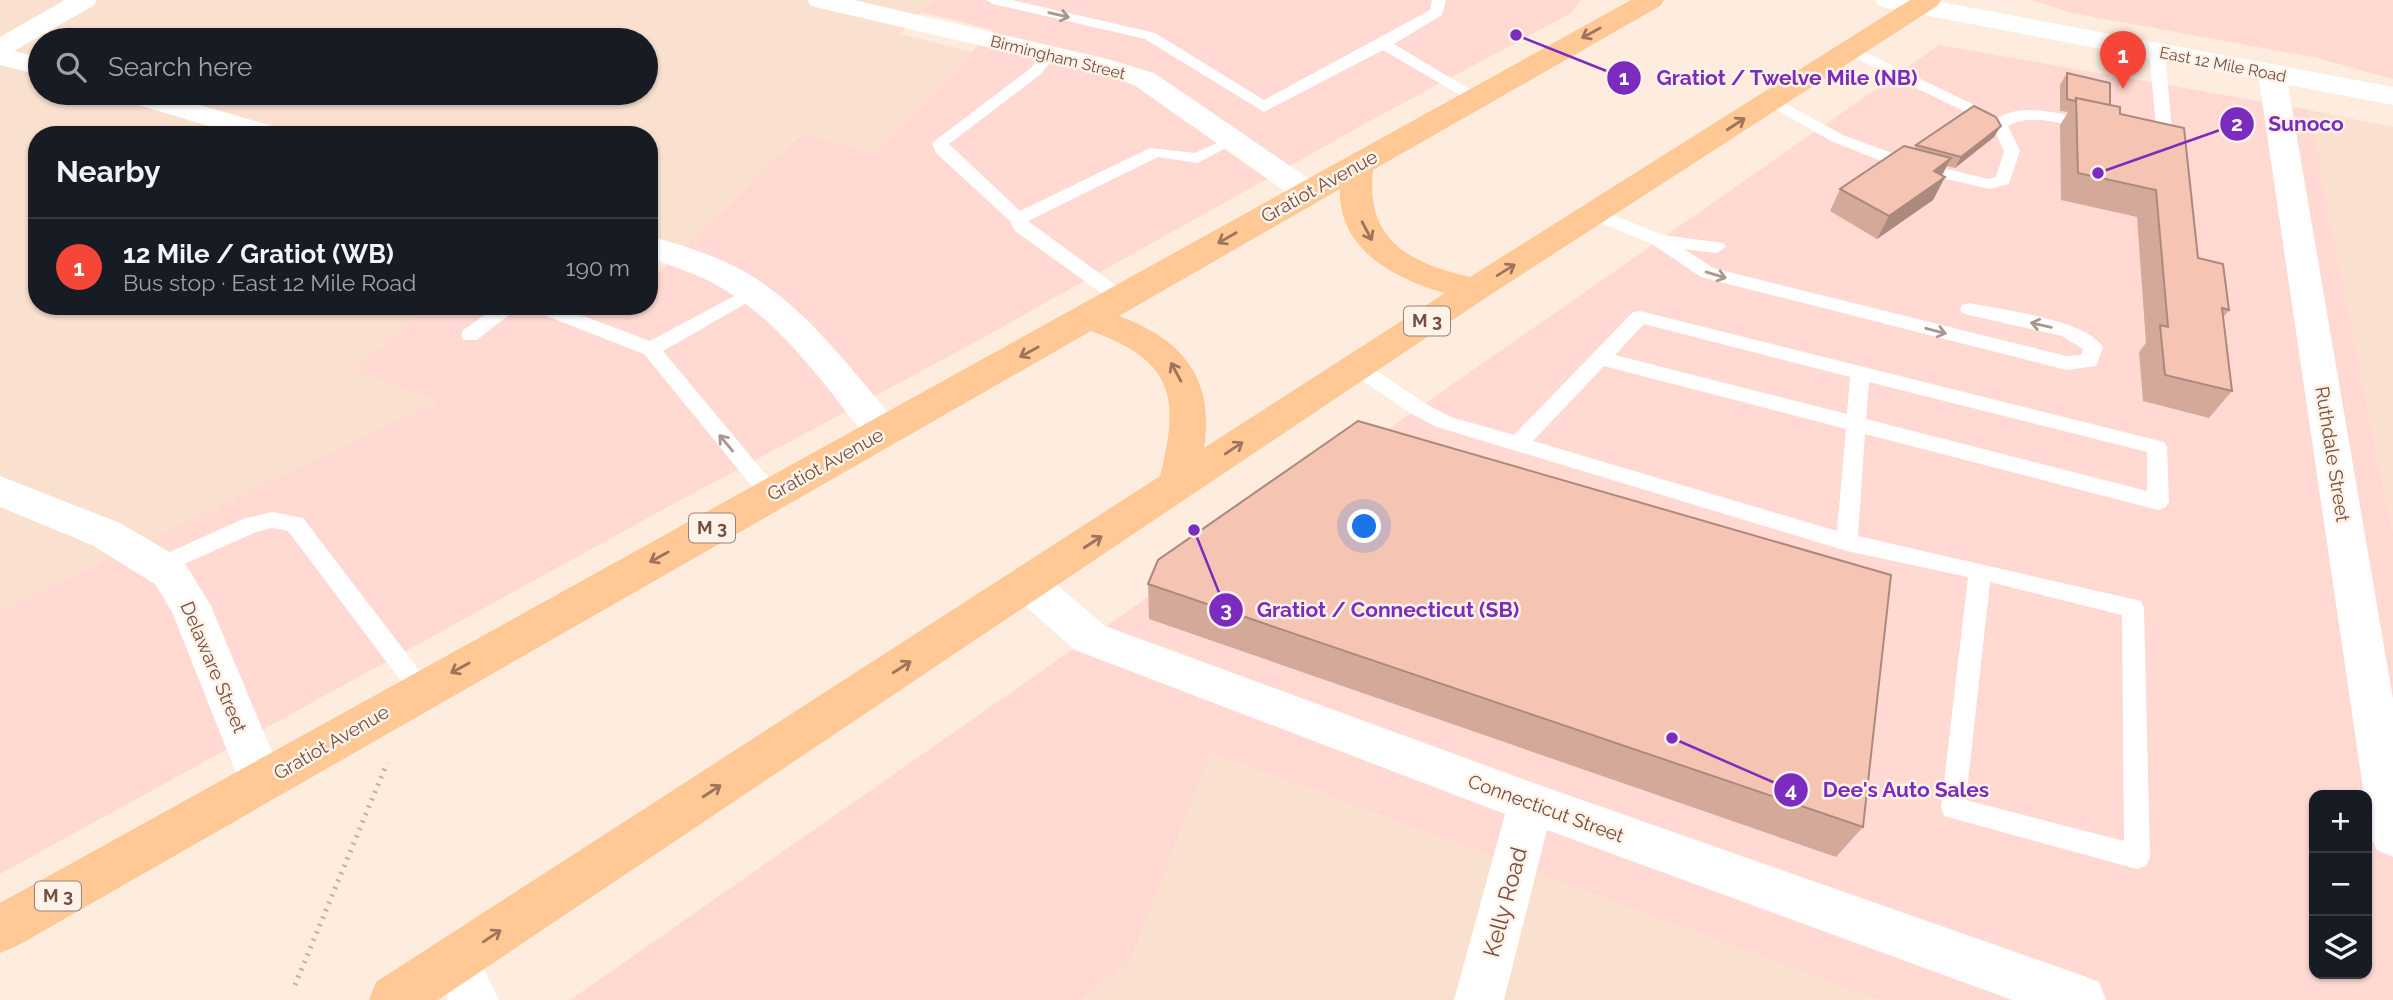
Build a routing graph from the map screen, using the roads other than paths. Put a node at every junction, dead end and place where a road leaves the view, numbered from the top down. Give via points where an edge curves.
1 (84, 0) edge
2 (820, 0) edge
3 (993, 0) edge
4 (1439, 0) edge
5 (1651, 0) edge
6 (1888, 0) edge
7 (1923, 3) edge
8 (35, 28) edge
9 (28, 32) edge
10 (1383, 44) junction
11 (0, 48) edge
12 (1850, 50) junction
13 (2157, 51) junction
14 (1051, 54) junction
15 (0, 55) edge
16 (28, 63) edge
17 (2272, 73) junction
18 (2393, 96) edge
19 (1476, 98) junction
20 (1771, 102) junction
21 (169, 105) edge
22 (1999, 124) junction
23 (241, 126) edge
24 (2102, 128) edge
25 (2125, 132) edge
26 (1232, 141) junction
27 (1358, 165) junction
28 (1307, 192) junction
29 (1595, 214) junction
30 (1018, 219) junction
31 (1658, 240) junction
32 (1717, 247) dead end
33 (658, 250) edge
34 (1475, 289) junction
35 (751, 293) junction
36 (1106, 309) junction
37 (1969, 309) dead end
38 (498, 315) edge
39 (562, 315) edge
40 (470, 335) dead end
41 (651, 349) junction
42 (1600, 358) junction
43 (1357, 367) junction
44 (1860, 372) junction
45 (1856, 424) junction
46 (883, 432) junction
47 (1517, 445) junction
48 (1177, 486) junction
49 (0, 491) edge
50 (771, 495) junction
51 (1847, 542) junction
52 (160, 566) junction
53 (1980, 570) junction
54 (1029, 584) junction
55 (422, 690) junction
56 (262, 783) junction
57 (1531, 803) junction
58 (2393, 835) edge
59 (0, 929) edge
60 (464, 980) edge
61 (394, 1000) edge
62 (1479, 1000) edge
63 (2081, 1000) edge

1 - 8 street
2 - 14 street, Birmingham Street
3 -> 10 lane via 1150,36 1264,107
4 - 10 lane via 1437,12
5 -> 19 main road, Gratiot Avenue / M 3
6 - 7 street, East 12 Mile Road
7 - 12 main road, M 3
7 - 13 street, East 12 Mile Road
9 - 11 street
10 - 19 lane
12 - 20 main road, M 3
12 - 22 lane
13 - 17 street, East 12 Mile Road
13 - 25 lane via 2164,130
14 - 26 street, Birmingham Street via 1144,79
14 - 30 lane via 1036,71 940,143
15 - 16 street
17 - 18 street, East 12 Mile Road
17 - 58 street, Ruthdale Street
19 - 27 main road, Gratiot Avenue / M 3
20 - 22 lane via 1837,138 1908,165 1990,184 2003,180 2012,151
29 -> 20 main road, M 3
21 - 23 street
22 - 24 lane via 2018,114
26 - 28 street, Birmingham Street
26 - 30 lane via 1197,158 1156,152
27 - 28 main road, Gratiot Avenue / M 3
27 -> 34 main road via 1355,202 1379,251 1406,269
28 -> 36 main road, Gratiot Avenue / M 3
29 - 31 lane
34 -> 29 main road, M 3
30 - 36 lane
31 - 32 lane
31 -> 37 lane via 1707,273 2066,363 2089,361 2093,347 2068,331
33 - 35 street via 701,264
34 - 43 main road, M 3
35 - 41 lane
35 - 46 street via 795,330
36 -> 46 main road, Gratiot Avenue / M 3
48 -> 36 main road via 1188,427 1186,393 1174,365 1153,345 1123,329
38 - 40 lane
39 - 41 lane
50 -> 41 lane
42 - 44 lane via 1640,317
42 - 45 lane
42 - 47 lane
43 - 47 lane via 1444,422
48 -> 43 main road, M 3
44 - 45 lane
44 - 45 lane via 2157,447 2158,502
45 - 51 lane
46 - 50 main road, Gratiot Avenue / M 3
47 - 51 lane
54 -> 48 main road, M 3
49 - 52 street, Delaware Street via 106,534
50 -> 55 main road, Gratiot Avenue / M 3
51 - 53 lane
52 - 55 lane via 251,525 272,520 295,524
52 - 56 street, Delaware Street via 169,572 190,606
53 - 53 lane via 1953,808 2137,857 2133,608
54 - 57 street, Connecticut Street via 1090,638
60 -> 54 main road, M 3
55 - 56 main road, Gratiot Avenue / M 3
56 - 59 main road, Gratiot Avenue / M 3
57 - 62 street, Kelly Road
57 - 63 street, Connecticut Street
60 - 61 main road, M 3

